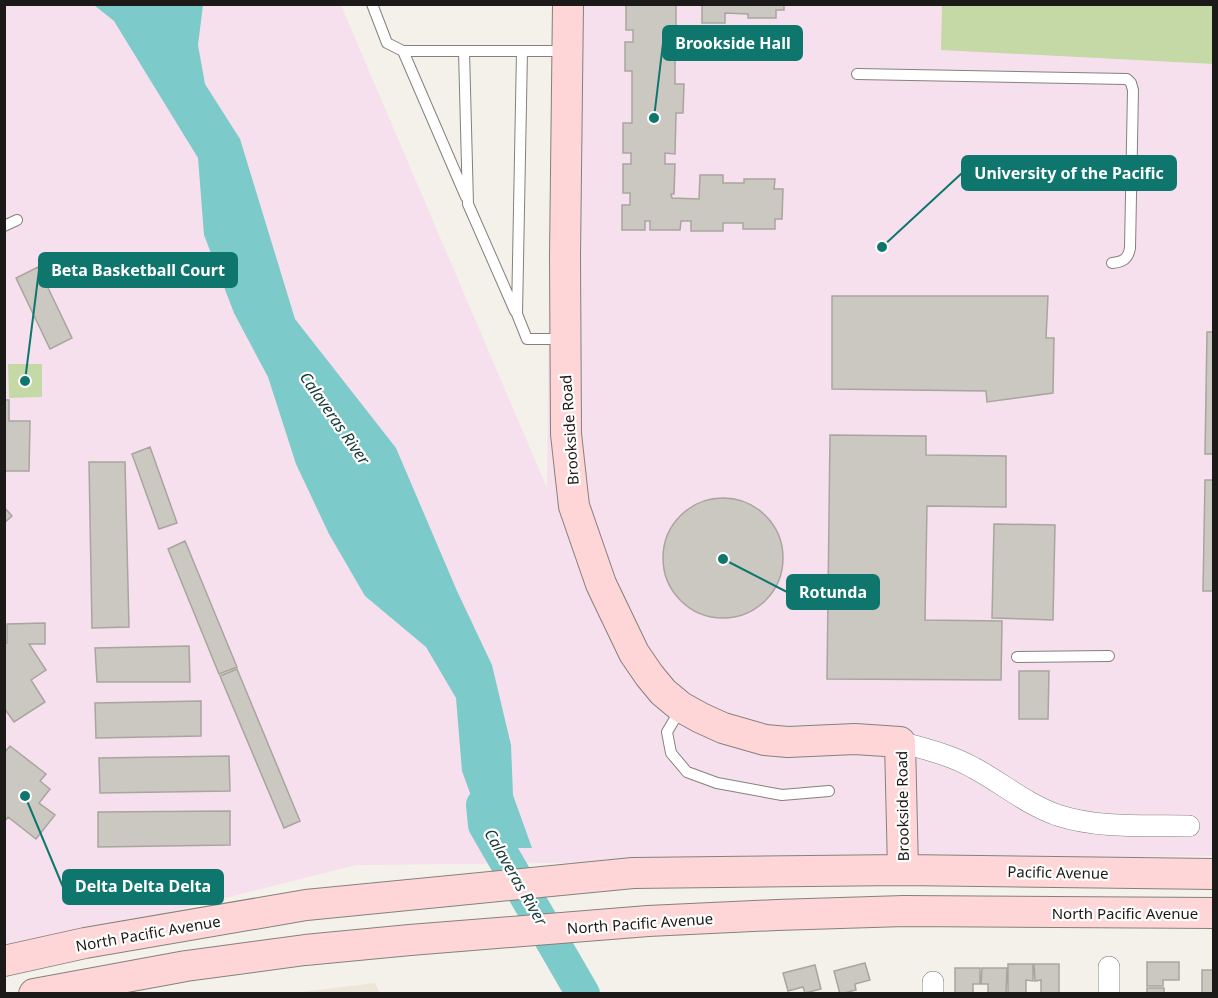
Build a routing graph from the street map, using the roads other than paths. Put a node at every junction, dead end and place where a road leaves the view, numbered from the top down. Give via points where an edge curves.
1 (372, 4) edge
2 (568, 4) edge
3 (403, 51) junction
4 (464, 51) junction
5 (522, 51) junction
6 (567, 51) junction
7 (857, 74) dead end
8 (468, 204) junction
9 (17, 220) dead end
10 (4, 226) edge
11 (1112, 263) dead end
12 (517, 314) junction
13 (564, 339) junction
14 (1108, 656) dead end
15 (1017, 657) dead end
16 (681, 707) junction
17 (900, 742) junction
18 (829, 791) dead end
19 (1190, 826) dead end
20 (903, 870) junction
21 (1214, 873) edge
22 (1214, 913) edge
23 (770, 915) junction
24 (4, 961) edge
25 (1109, 967) dead end
26 (34, 993) edge
27 (1109, 993) edge

1 - 3 lane via 387,43
2 - 6 street, Brookside Road
3 - 4 lane
3 - 8 lane
4 - 5 lane
4 - 8 lane
5 - 6 lane
5 - 12 lane
6 - 13 street, Brookside Road
7 - 11 lane via 1127,79 1133,90 1130,248 1125,260
8 - 12 lane
9 - 10 lane
12 - 13 lane via 527,339
13 - 16 street, Brookside Road via 566,434 574,506 601,584 634,653 663,692
14 - 15 lane
16 - 17 street, Brookside Road via 723,728 765,740
16 - 18 lane via 667,732 671,753 687,772 717,783 782,795
17 - 19 street, Brookside Road via 953,757 1058,815 1107,825
17 - 20 street, Brookside Road
20 - 21 street, Pacific Avenue
20 - 23 street via 895,883 868,897
20 - 24 street, North Pacific Avenue via 633,873 404,894 306,905
22 - 23 street, North Pacific Avenue via 904,911
23 - 26 street, North Pacific Avenue via 648,921 281,953 186,966 143,979
25 - 27 street

